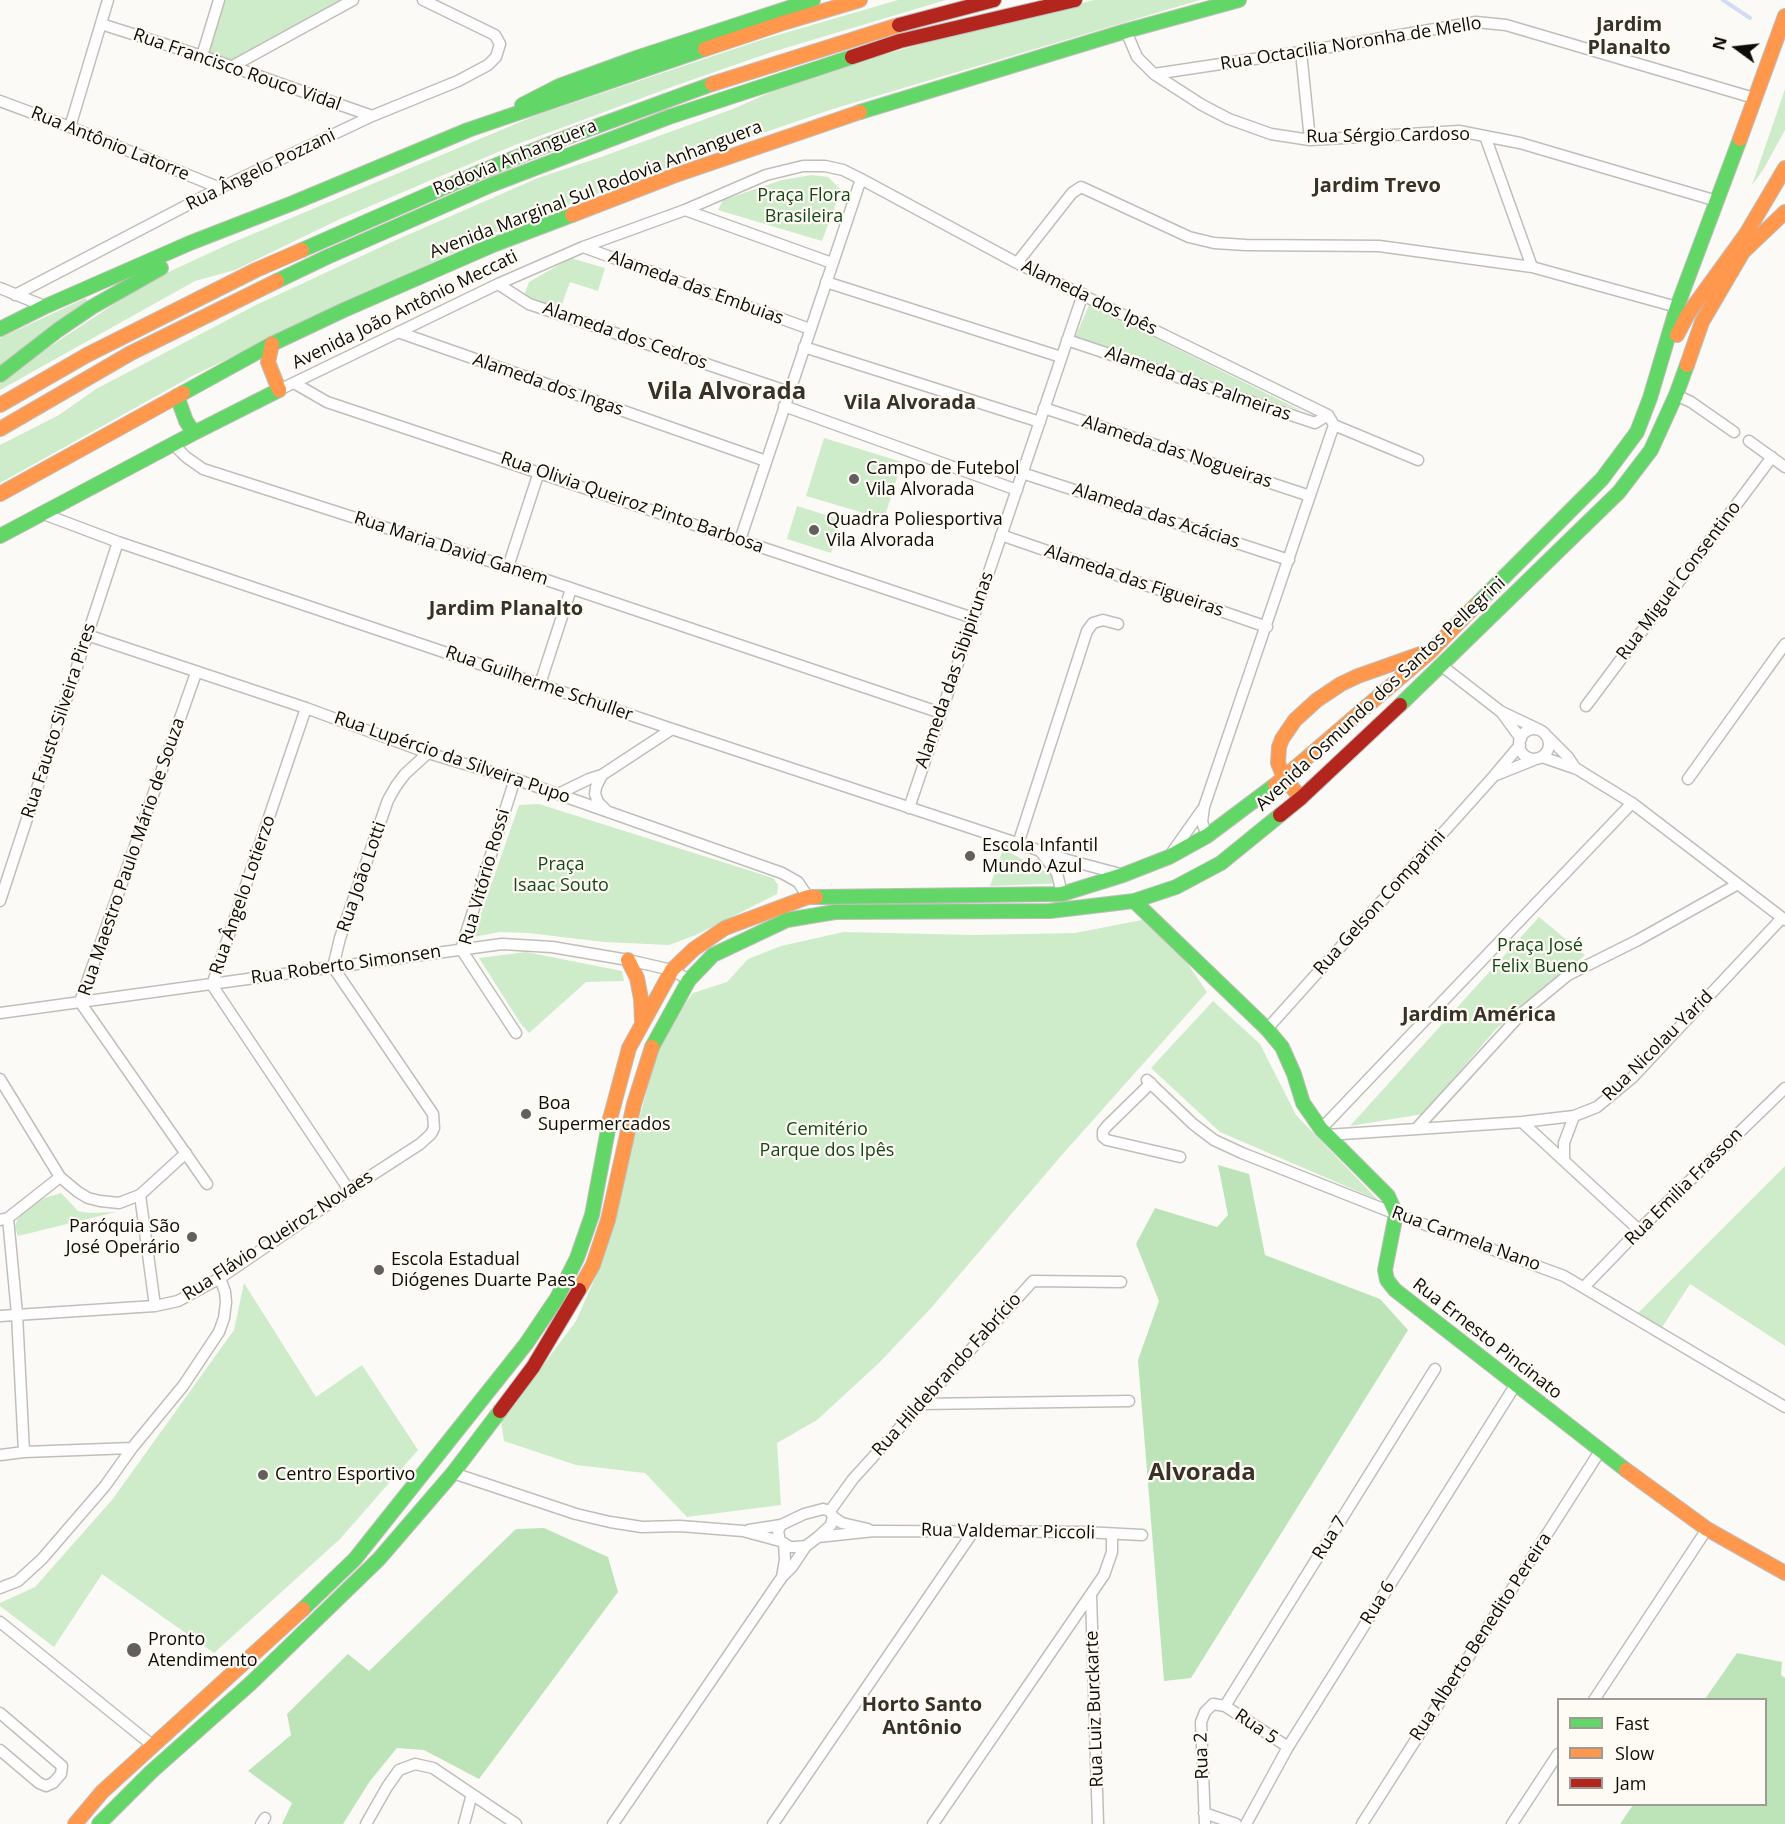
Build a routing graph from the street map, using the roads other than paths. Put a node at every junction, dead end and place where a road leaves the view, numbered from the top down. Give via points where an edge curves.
1 (108, 0) edge
2 (219, 0) edge
3 (353, 0) edge
4 (423, 0) edge
5 (813, 0) edge
6 (860, 0) edge
7 (994, 0) edge
8 (1075, 0) edge
9 (1239, 0) edge
10 (1785, 16) edge
11 (101, 24) junction
12 (1126, 31) junction
13 (1780, 38) edge
14 (1301, 52) junction
15 (202, 56) junction
16 (231, 66) junction
17 (1154, 74) junction
18 (1754, 98) junction
19 (0, 101) edge
20 (372, 116) junction
21 (70, 127) junction
22 (468, 130) junction
23 (1485, 135) junction
24 (1310, 140) junction
25 (1785, 168) edge
26 (843, 170) joint
27 (861, 179) junction
28 (220, 188) junction
29 (1717, 201) junction
30 (292, 203) junction
31 (685, 210) junction
32 (1785, 212) edge
33 (1746, 234) junction
34 (583, 247) junction
35 (832, 263) junction
36 (1017, 263) junction
37 (1532, 267) junction
38 (826, 282) junction
39 (1724, 282) junction
40 (498, 284) junction
41 (0, 288) edge
42 (1083, 294) junction
43 (15, 295) junction
44 (44, 307) junction
45 (1677, 307) junction
46 (0, 329) edge
47 (810, 329) junction
48 (398, 332) junction
49 (1067, 340) junction
50 (272, 344) junction
51 (804, 347) junction
52 (1062, 357) junction
53 (0, 375) edge
54 (1657, 375) junction
55 (294, 383) junction
56 (279, 390) junction
57 (789, 392) junction
58 (1676, 394) junction
59 (177, 396) junction
60 (0, 405) edge
61 (784, 406) junction
62 (1044, 408) junction
63 (1328, 415) junction
64 (1040, 422) junction
65 (1334, 425) junction
66 (0, 429) edge
67 (1734, 432) dead end
68 (194, 433) junction
69 (1749, 441) dead end
70 (173, 444) junction
71 (1772, 457) junction
72 (1418, 460) dead end
73 (766, 461) junction
74 (1785, 467) edge
75 (539, 472) junction
76 (1022, 472) junction
77 (1017, 490) junction
78 (0, 494) edge
79 (1310, 496) junction
80 (40, 513) junction
81 (1001, 535) junction
82 (2, 538) edge
83 (740, 540) junction
84 (118, 542) junction
85 (1289, 560) junction
86 (508, 567) junction
87 (571, 589) junction
88 (973, 618) junction
89 (1118, 624) dead end
90 (1267, 627) junction
91 (87, 635) junction
92 (1785, 644) edge
93 (1429, 652) junction
94 (1442, 666) junction
95 (196, 673) junction
96 (540, 684) junction
97 (1586, 706) dead end
98 (306, 708) junction
99 (1500, 711) junction
100 (941, 713) junction
101 (672, 729) junction
102 (1544, 734) junction
103 (1520, 742) junction
104 (428, 753) junction
105 (1539, 758) junction
106 (1577, 769) junction
107 (602, 775) junction
108 (1493, 777) junction
109 (1284, 778) junction
110 (515, 779) junction
111 (1688, 779) dead end
112 (558, 794) junction
113 (1301, 798) junction
114 (1632, 803) junction
115 (1204, 807) junction
116 (909, 808) junction
117 (607, 812) junction
118 (1206, 836) junction
119 (1018, 844) junction
120 (1040, 851) junction
121 (1164, 859) junction
122 (1221, 863) junction
123 (1123, 875) junction
124 (1738, 884) junction
125 (1134, 892) junction
126 (1062, 894) junction
127 (808, 897) junction
128 (0, 901) edge
129 (1784, 919) edge
130 (782, 922) junction
131 (460, 949) junction
132 (628, 960) junction
133 (333, 967) junction
134 (672, 970) junction
135 (689, 980) junction
136 (213, 985) junction
137 (80, 1002) junction
138 (0, 1013) edge
139 (642, 1024) junction
140 (1267, 1029) junction
141 (516, 1033) dead end
142 (0, 1079) edge
143 (1785, 1088) edge
144 (1574, 1116) junction
145 (1522, 1122) junction
146 (1416, 1129) junction
147 (1324, 1132) junction
148 (186, 1153) junction
149 (1180, 1157) dead end
150 (1564, 1159) junction
151 (60, 1177) junction
152 (207, 1184) dead end
153 (349, 1190) junction
154 (140, 1195) junction
155 (1396, 1214) junction
156 (4, 1219) edge
157 (1639, 1230) junction
158 (220, 1278) junction
159 (1121, 1282) dead end
160 (1584, 1287) junction
161 (155, 1306) junction
162 (17, 1314) junction
163 (0, 1316) edge
164 (1435, 1369) dead end
165 (1515, 1384) junction
166 (1129, 1401) dead end
167 (921, 1404) junction
168 (1785, 1407) edge
169 (445, 1447) junction
170 (132, 1448) junction
171 (1600, 1451) junction
172 (24, 1452) junction
173 (0, 1455) edge
174 (453, 1473) junction
175 (832, 1514) junction
176 (781, 1525) junction
177 (1707, 1529) junction
178 (743, 1531) junction
179 (874, 1531) junction
180 (973, 1532) junction
181 (1112, 1534) junction
182 (1142, 1535) dead end
183 (818, 1537) junction
184 (782, 1542) junction
185 (806, 1546) junction
186 (1785, 1572) edge
187 (782, 1577) junction
188 (0, 1588) edge
189 (1091, 1595) junction
190 (0, 1622) edge
191 (262, 1645) junction
192 (251, 1683) junction
193 (1595, 1698) edge
194 (1225, 1706) junction
195 (0, 1713) edge
196 (152, 1745) junction
197 (1288, 1748) junction
198 (0, 1750) edge
199 (1557, 1756) edge
200 (472, 1794) junction
201 (1204, 1818) edge
202 (75, 1824) edge
203 (99, 1824) edge
204 (366, 1824) edge
205 (464, 1824) edge
206 (516, 1824) edge
207 (613, 1824) edge
208 (773, 1824) edge
209 (933, 1824) edge
210 (1098, 1824) edge
211 (1236, 1824) edge
212 (1246, 1824) edge
213 (1362, 1824) edge
214 (1512, 1824) edge

1 - 11 street
2 - 15 street
3 - 16 street
4 - 20 street, Rua Ângelo Pozzani via 495,35 500,44 496,57 458,81
5 - 22 main road via 560,86
6 - 22 main road
7 - 60 main road, Rodovia Anhanguera via 898,25 728,79 482,171 256,270 117,339
8 - 66 main road, Rodovia Anhanguera via 900,41 669,117 502,181 327,257 174,331
9 - 12 main road, Avenida Marginal Sul Rodovia Anhanguera
10 - 13 main road, Avenida Osmundo dos Santos Pellegrini
11 - 15 street, Rua Francisco Rouco Vidal
11 - 21 street
12 - 17 street, Rua Sérgio Cardoso via 1137,57
12 - 50 main road, Avenida Marginal Sul Rodovia Anhanguera via 851,115 673,176 493,245
13 - 18 main road, Avenida Osmundo dos Santos Pellegrini
14 - 17 street, Rua Octacilia Noronha de Mello
14 - 18 street, Rua Octacilia Noronha de Mello via 1476,22 1506,25
14 - 24 street
15 - 16 street, Rua Francisco Rouco Vidal
16 - 20 street, Rua Francisco Rouco Vidal
17 - 24 street, Rua Sérgio Cardoso via 1228,119 1271,134
18 - 29 main road, Avenida Osmundo dos Santos Pellegrini
19 - 21 street, Rua Antônio Latorre
20 - 28 street, Rua Ângelo Pozzani
21 - 28 street, Rua Antônio Latorre
22 - 30 main road
23 - 24 street, Rua Sérgio Cardoso via 1459,131
23 - 29 street, Rua Sérgio Cardoso
23 - 37 street
25 - 33 main road
26 - 27 street, Alameda dos Ipês
26 - 31 street, Avenida João Antônio Meccati via 803,166 766,175
27 - 35 street
27 - 36 street, Alameda dos Ipês
28 - 43 street, Rua Ângelo Pozzani
29 - 45 main road, Avenida Osmundo dos Santos Pellegrini
30 - 44 main road
30 - 53 main road via 171,261 58,330
31 - 34 street, Avenida João Antônio Meccati
31 - 35 street
32 - 39 main road, Avenida Osmundo dos Santos Pellegrini via 1743,252
33 - 39 main road, Avenida Osmundo dos Santos Pellegrini
33 - 54 main road, Avenida Osmundo dos Santos Pellegrini via 1688,314
34 - 40 street, Avenida João Antônio Meccati
34 - 47 street, Alameda das Embuias
35 - 38 street
36 - 37 street via 1072,193 1081,187 1189,237 1214,243 1379,246
36 - 42 street, Alameda dos Ipês
37 - 45 street
38 - 47 street
38 - 52 street
39 - 58 main road, Avenida Osmundo dos Santos Pellegrini via 1702,322
40 - 48 street, Avenida João Antônio Meccati
40 - 57 street, Alameda dos Cedros via 529,304
41 - 43 street
42 - 49 street, Alameda das Sibipirunas
42 - 63 street, Alameda dos Ipês
43 - 44 street
44 - 46 main road
45 - 54 main road, Avenida Osmundo dos Santos Pellegrini
47 - 51 street
48 - 55 street, Avenida João Antônio Meccati
48 - 73 street, Alameda dos Ingas
49 - 52 street, Alameda das Sibipirunas
49 - 63 street, Alameda das Palmeiras via 1315,423
50 - 56 main road via 268,362
50 - 59 main road, Avenida Marginal Sul Rodovia Anhanguera
51 - 57 street
51 - 64 street
52 - 62 street, Alameda das Sibipirunas
54 - 93 main road, Avenida Osmundo dos Santos Pellegrini via 1637,432 1602,479
55 - 56 street, Avenida João Antônio Meccati
55 - 75 street, Rua Olivia Queiroz Pinto Barbosa via 327,402
56 - 68 main road, Avenida João Antônio Meccati
57 - 61 street
58 - 67 street
58 - 94 main road, Avenida Osmundo dos Santos Pellegrini via 1651,450 1619,492
59 - 68 main road
59 - 78 main road, Avenida Marginal Sul Rodovia Anhanguera
61 - 73 street
61 - 77 street
62 - 64 street, Alameda das Sibipirunas
62 - 79 street, Alameda das Nogueiras
63 - 65 street
64 - 76 street, Alameda das Sibipirunas
65 - 72 street
65 - 79 street
68 - 70 main road, Avenida João Antônio Meccati
69 - 71 street
70 - 80 main road, Avenida João Antônio Meccati
70 - 86 street, Rua Maria David Ganem via 203,469
71 - 74 street
71 - 97 street, Rua Miguel Consentino
73 - 83 street
75 - 83 street, Rua Olivia Queiroz Pinto Barbosa
75 - 86 street
76 - 77 street, Alameda das Sibipirunas
76 - 85 street, Alameda das Acácias
77 - 81 street, Alameda das Sibipirunas
79 - 85 street
80 - 82 main road, Avenida João Antônio Meccati
80 - 84 street, Rua Guilherme Schuller
81 - 88 street, Alameda das Sibipirunas
81 - 90 street, Alameda das Figueiras
83 - 88 street, Rua Olivia Queiroz Pinto Barbosa
84 - 91 street, Rua Fausto Silveira Pires
84 - 96 street, Rua Guilherme Schuller
85 - 90 street
86 - 87 street, Rua Maria David Ganem
87 - 96 street
87 - 100 street, Rua Maria David Ganem
88 - 100 street, Alameda das Sibipirunas
89 - 119 street via 1103,620 1087,631
90 - 115 street
91 - 95 street, Rua Lupércio da Silveira Pupo
91 - 128 street, Rua Fausto Silveira Pires
92 - 111 street
93 - 94 main road
93 - 109 main road, Avenida Osmundo dos Santos Pellegrini
93 - 109 main road via 1358,676 1311,705 1281,739 1278,763
94 - 99 street
94 - 113 main road, Avenida Osmundo dos Santos Pellegrini
95 - 98 street, Rua Lupércio da Silveira Pupo
95 - 137 street, Rua Maestro Paulo Mário de Souza
96 - 101 street, Rua Guilherme Schuller
98 - 104 street, Rua Lupércio da Silveira Pupo
98 - 136 street, Rua Ângelo Lotierzo
99 - 102 street
99 - 103 street
100 - 116 street, Alameda das Sibipirunas
101 - 107 street
101 - 116 street, Rua Guilherme Schuller
102 - 103 street via 1531,730
102 - 105 street via 1549,741 1548,750
102 - 106 street
103 - 105 street via 1523,754
103 - 108 street, Rua Gelson Comparini
104 - 110 street, Rua Lupércio da Silveira Pupo
104 - 133 street, Rua João Lotti via 405,774 388,800
105 - 106 street
105 - 108 street, Rua Gelson Comparini
106 - 114 street
107 - 112 street
107 - 117 street via 595,794
108 - 140 street, Rua Gelson Comparini
109 - 113 main road
109 - 118 main road, Avenida Osmundo dos Santos Pellegrini
110 - 112 street, Rua Lupércio da Silveira Pupo
110 - 131 street, Rua Vitório Rossi
112 - 117 street, Rua Lupércio da Silveira Pupo
113 - 122 main road, Avenida Osmundo dos Santos Pellegrini
114 - 124 street
114 - 147 street
115 - 118 street via 1202,822
115 - 121 street
116 - 119 street, Rua Guilherme Schuller
117 - 127 street, Rua Lupércio da Silveira Pupo via 782,873 798,882
118 - 121 main road, Avenida Osmundo dos Santos Pellegrini
118 - 122 main road
119 - 120 street, Rua Guilherme Schuller
120 - 123 street, Rua Guilherme Schuller
120 - 126 street via 1057,873
121 - 123 main road, Avenida Osmundo dos Santos Pellegrini
121 - 125 main road
122 - 125 main road, Avenida Osmundo dos Santos Pellegrini via 1176,887
123 - 126 main road, Avenida Osmundo dos Santos Pellegrini
124 - 129 street
124 - 146 street via 1568,975 1522,1013
125 - 130 main road, Avenida Osmundo dos Santos Pellegrini via 1050,911 835,912
125 - 140 main road
126 - 127 main road, Avenida Osmundo dos Santos Pellegrini
127 - 130 main road via 798,912
127 - 134 main road, Avenida Osmundo dos Santos Pellegrini via 724,928 698,945
129 - 144 street, Rua Nicolau Yarid via 1632,1078 1597,1107
130 - 135 main road, Avenida Osmundo dos Santos Pellegrini via 713,955
131 - 132 street, Rua Roberto Simonsen via 502,944 552,946
131 - 133 street, Rua Roberto Simonsen
131 - 141 street, Rua Vitório Rossi
132 - 134 street, Rua Roberto Simonsen
132 - 139 main road via 637,978
133 - 136 street, Rua Roberto Simonsen
133 - 153 street, Rua Flávio Queiroz Novaes via 433,1114 434,1128 420,1144
134 - 135 street, Rua Roberto Simonsen
134 - 139 main road, Avenida Osmundo dos Santos Pellegrini
135 - 174 main road, Avenida Osmundo dos Santos Pellegrini via 651,1048 633,1104 609,1220 593,1265 533,1367
136 - 137 street, Rua Roberto Simonsen
136 - 153 street, Rua Ângelo Lotierzo
137 - 138 street, Rua Roberto Simonsen
137 - 148 street, Rua Maestro Paulo Mário de Souza
139 - 169 main road, Avenida Osmundo dos Santos Pellegrini via 628,1048 592,1215 577,1258 557,1298 526,1344
140 - 147 main road via 1282,1047 1303,1103
142 - 151 street
143 - 157 street, Rua Emilia Frasson
144 - 145 street, Rua Nicolau Yarid
144 - 150 street via 1564,1143
145 - 146 street, Rua Nicolau Yarid
145 - 150 street
146 - 147 street, Rua Nicolau Yarid
147 - 155 main road via 1388,1196
148 - 152 street, Rua Maestro Paulo Mário de Souza
148 - 154 street
149 - 155 street, Rua Carmela Nano via 1107,1140 1103,1131 1149,1082 1214,1140
150 - 157 street
151 - 154 street via 83,1195 100,1201 119,1203
151 - 156 street
153 - 158 street, Rua Flávio Queiroz Novaes
154 - 161 street
155 - 160 street, Rua Carmela Nano via 1564,1276
155 - 165 main road, Rua Ernesto Pincinato via 1385,1270 1388,1280 1418,1310
156 - 162 street
157 - 160 street, Rua Emilia Frasson
158 - 161 street, Rua Flávio Queiroz Novaes via 178,1301
158 - 170 street via 226,1302 219,1332 183,1386
159 - 167 street, Rua Hildebrando Fabrício via 1033,1281
160 - 168 street, Rua Carmela Nano
161 - 162 street, Rua Flávio Queiroz Novaes
162 - 163 street, Rua Flávio Queiroz Novaes
162 - 172 street
164 - 194 street, Rua 7
165 - 171 main road, Rua Ernesto Pincinato
165 - 197 street, Rua 6
166 - 167 street
167 - 175 street, Rua Hildebrando Fabrício via 853,1479
169 - 174 main road via 441,1465
169 - 191 main road, Avenida Osmundo dos Santos Pellegrini via 355,1559
170 - 172 street
170 - 188 street via 105,1486 35,1567 18,1581
171 - 177 main road, Rua Ernesto Pincinato
171 - 213 street, Rua Alberto Benedito Pereira
172 - 173 street
174 - 178 street via 610,1522
174 - 192 main road, Avenida Osmundo dos Santos Pellegrini via 379,1559
175 - 176 street via 823,1509 813,1511
175 - 179 street, Rua Valdemar Piccoli via 842,1523
175 - 183 street, Rua Hildebrando Fabrício via 831,1525
176 - 178 street
176 - 184 street via 778,1531
177 - 186 main road, Rua Ernesto Pincinato
177 - 193 street
178 - 184 street
179 - 180 street, Rua Valdemar Piccoli
179 - 183 street, Rua Valdemar Piccoli
180 - 181 street, Rua Valdemar Piccoli
180 - 208 street
181 - 182 street, Rua Valdemar Piccoli
181 - 189 street via 1109,1563
183 - 185 street
184 - 185 street via 790,1547
184 - 187 street
185 - 187 street
187 - 207 street
189 - 209 street
189 - 210 street, Rua Luiz Burckarte
190 - 196 street
191 - 192 main road via 267,1656
191 - 196 main road, Avenida Osmundo dos Santos Pellegrini
192 - 203 main road, Avenida Osmundo dos Santos Pellegrini
194 - 197 street, Rua 5
194 - 201 street, Rua 2 via 1213,1704 1201,1722
195 - 198 street via 62,1766 61,1774 46,1786
196 - 202 main road, Avenida Osmundo dos Santos Pellegrini via 102,1792
197 - 212 street, Rua 6
199 - 214 street
200 - 204 street via 433,1768 415,1764 399,1770
200 - 205 street
200 - 206 street
201 - 211 street

